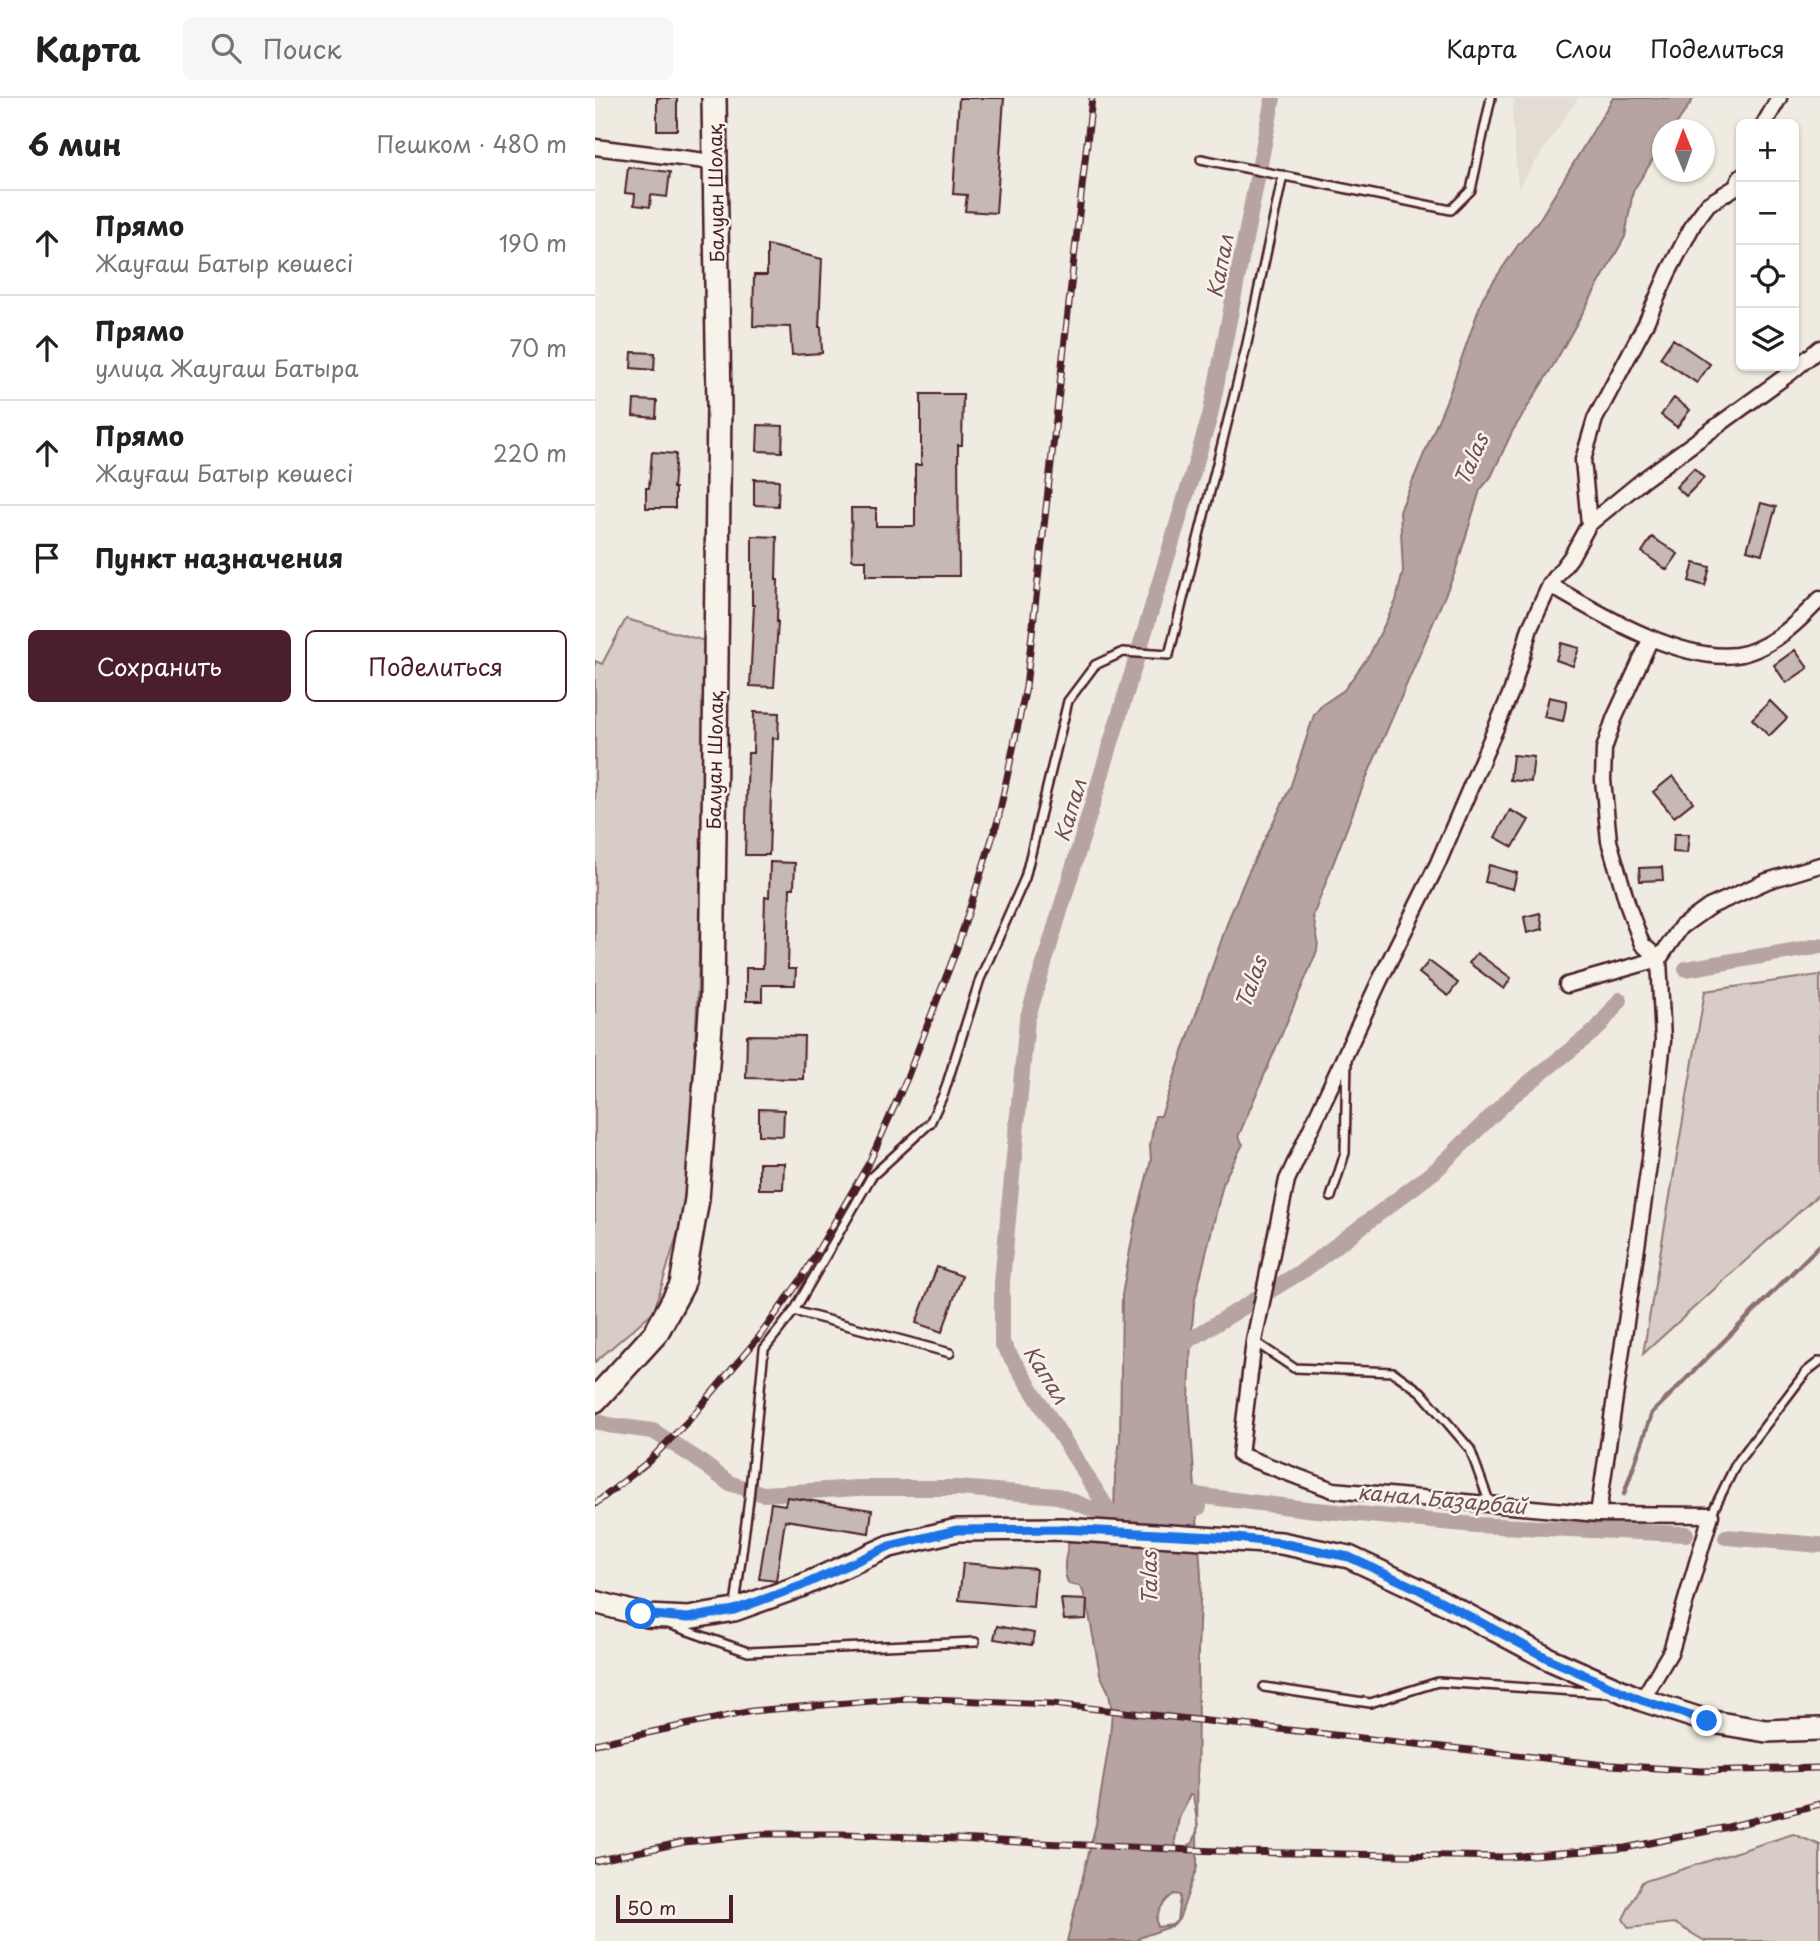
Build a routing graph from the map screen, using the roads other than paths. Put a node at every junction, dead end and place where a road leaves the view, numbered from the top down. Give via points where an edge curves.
1 (713, 98) edge
2 (1491, 98) edge
3 (1779, 98) edge
4 (1767, 119) edge
5 (595, 147) edge
6 (1201, 159) dead end
7 (713, 162) junction
8 (1283, 175) junction
9 (1738, 182) edge
10 (1820, 348) edge
11 (1589, 524) junction
12 (1551, 585) junction
13 (1820, 599) edge
14 (1651, 638) junction
15 (1820, 864) edge
16 (1659, 959) junction
17 (1567, 985) dead end
18 (1347, 1051) junction
19 (1331, 1197) dead end
20 (794, 1311) junction
21 (1254, 1341) junction
22 (950, 1353) dead end
23 (1820, 1361) edge
24 (598, 1397) edge
25 (1491, 1504) junction
26 (1598, 1514) junction
27 (1711, 1515) junction
28 (595, 1602) edge
29 (734, 1610) junction
30 (641, 1614) junction
31 (975, 1642) dead end
32 (1264, 1688) dead end
33 (1635, 1697) junction
34 (1820, 1729) edge

1 - 7 main road, Балуан Шолақ
2 - 8 lane via 1471,190 1451,210
3 - 4 street
5 - 7 street
6 - 8 lane
7 - 24 main road, Балуан Шолақ via 719,405 712,998 697,1199 681,1286 656,1333
8 - 20 lane via 1170,654 1123,652 1095,665 1068,701 1024,878 980,979 944,1093 930,1123 871,1177
9 - 11 street via 1708,204 1694,223 1595,419 1583,460
10 - 11 street
11 - 12 street
12 - 14 street
12 - 18 street via 1438,863
13 - 14 street via 1792,627 1746,653 1716,657
14 - 16 street via 1614,719 1604,749 1603,780 1609,841 1629,908 1642,944
15 - 16 street via 1709,907 1681,927
16 - 17 street
16 - 26 street via 1662,1055
18 - 19 lane via 1345,1153
18 - 21 street via 1287,1180
20 - 22 lane
20 - 29 lane via 764,1349
21 - 25 lane via 1294,1368 1393,1372 1421,1392 1470,1449
21 - 25 street via 1240,1455 1333,1490
23 - 27 lane via 1806,1372 1736,1464
25 - 26 street
26 - 27 street
27 - 33 street via 1671,1651
28 - 30 main road
29 - 30 main road via 688,1618
29 - 33 main road via 890,1546 957,1530 1062,1529 1236,1538 1349,1557 1551,1660
30 - 31 lane via 748,1652
32 - 33 lane via 1370,1703 1438,1682
33 - 34 main road via 1707,1721 1766,1731

